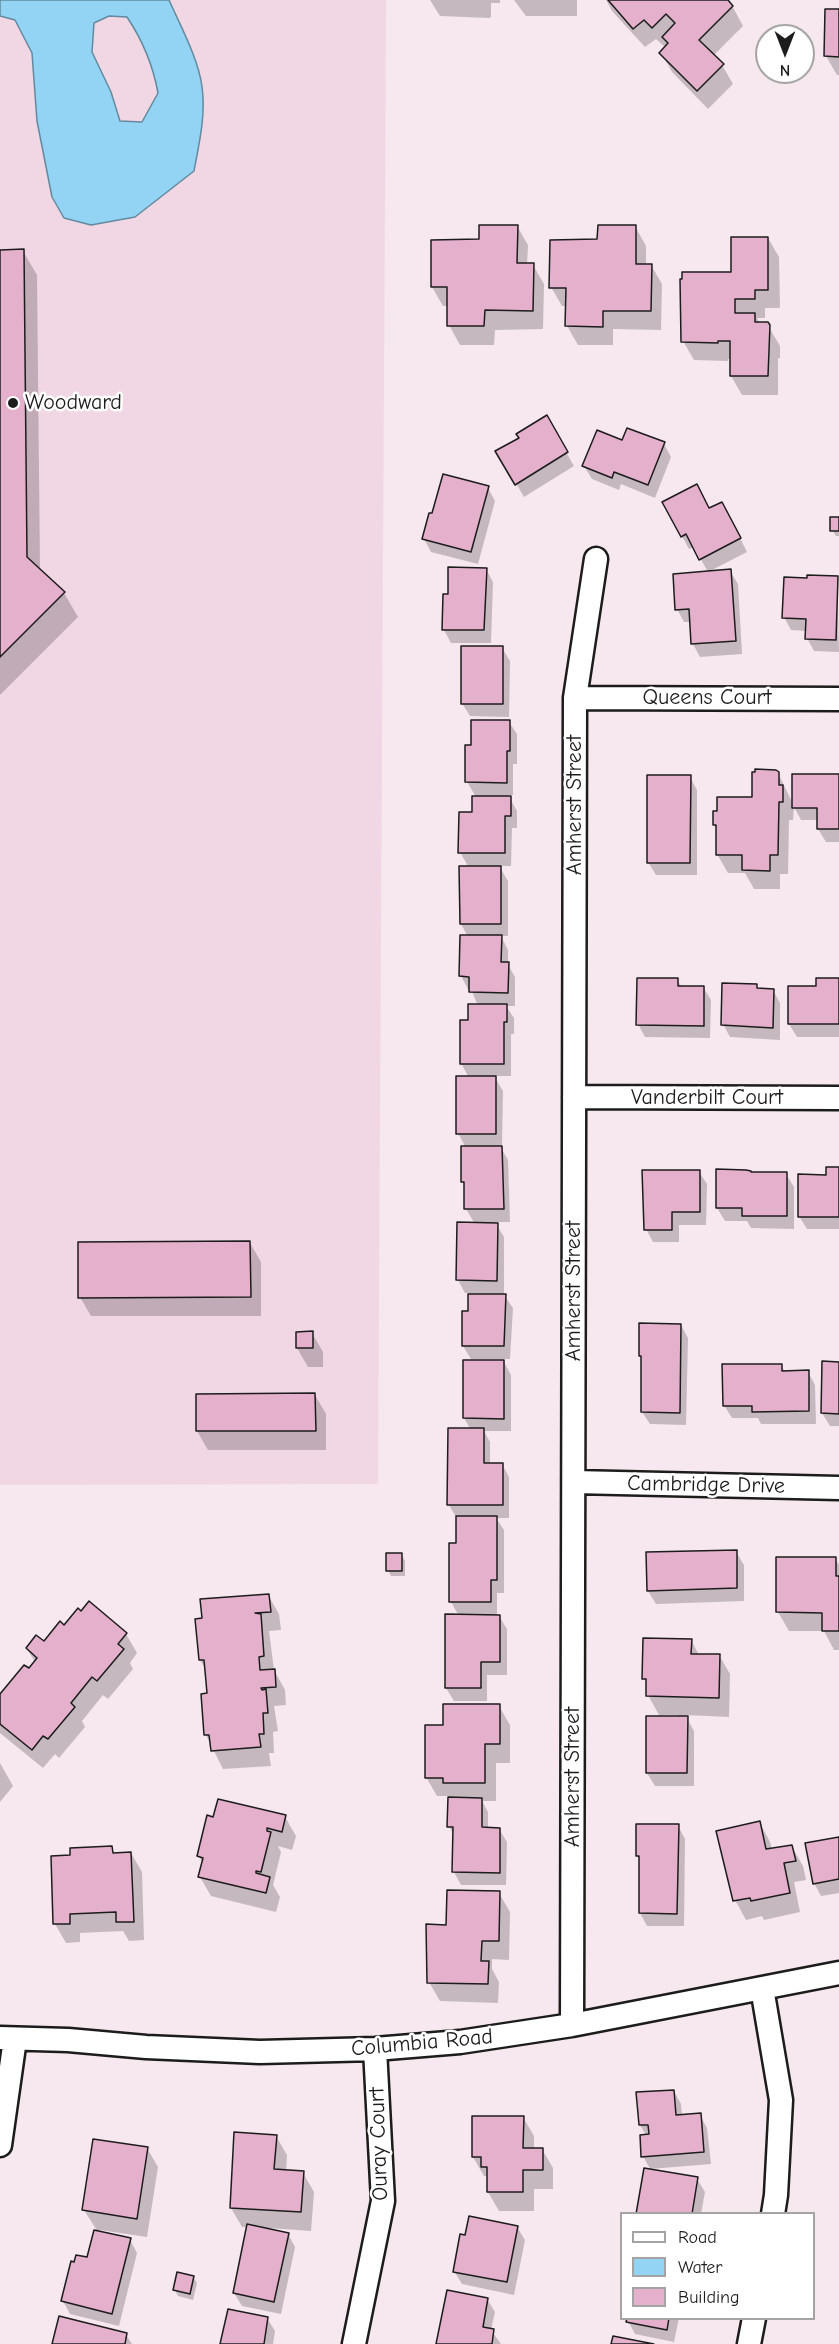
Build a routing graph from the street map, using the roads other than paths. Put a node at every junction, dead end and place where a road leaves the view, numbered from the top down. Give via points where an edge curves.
1 (596, 560) dead end
2 (575, 698) junction
3 (839, 699) edge
4 (574, 1097) junction
5 (839, 1098) edge
6 (574, 1482) junction
7 (839, 1488) edge
8 (839, 1972) edge
9 (762, 1988) junction
10 (572, 2025) junction
11 (7, 2039) edge
12 (375, 2049) junction
13 (0, 2145) edge
14 (773, 2212) edge
15 (753, 2320) edge
16 (354, 2344) edge
17 (749, 2344) edge

1 - 2 street, Amherst Street
2 - 3 street, Queens Court
2 - 4 street, Amherst Street
4 - 5 street, Vanderbilt Court
4 - 6 street, Amherst Street
6 - 7 street, Cambridge Drive
6 - 10 street, Amherst Street
8 - 9 street, Columbia Road
9 - 10 street, Columbia Road
9 - 14 street via 781,2100
10 - 12 street, Columbia Road via 460,2042
11 - 12 street, Columbia Road via 260,2052
11 - 13 street
12 - 16 street, Ouray Court via 383,2201
15 - 17 street

